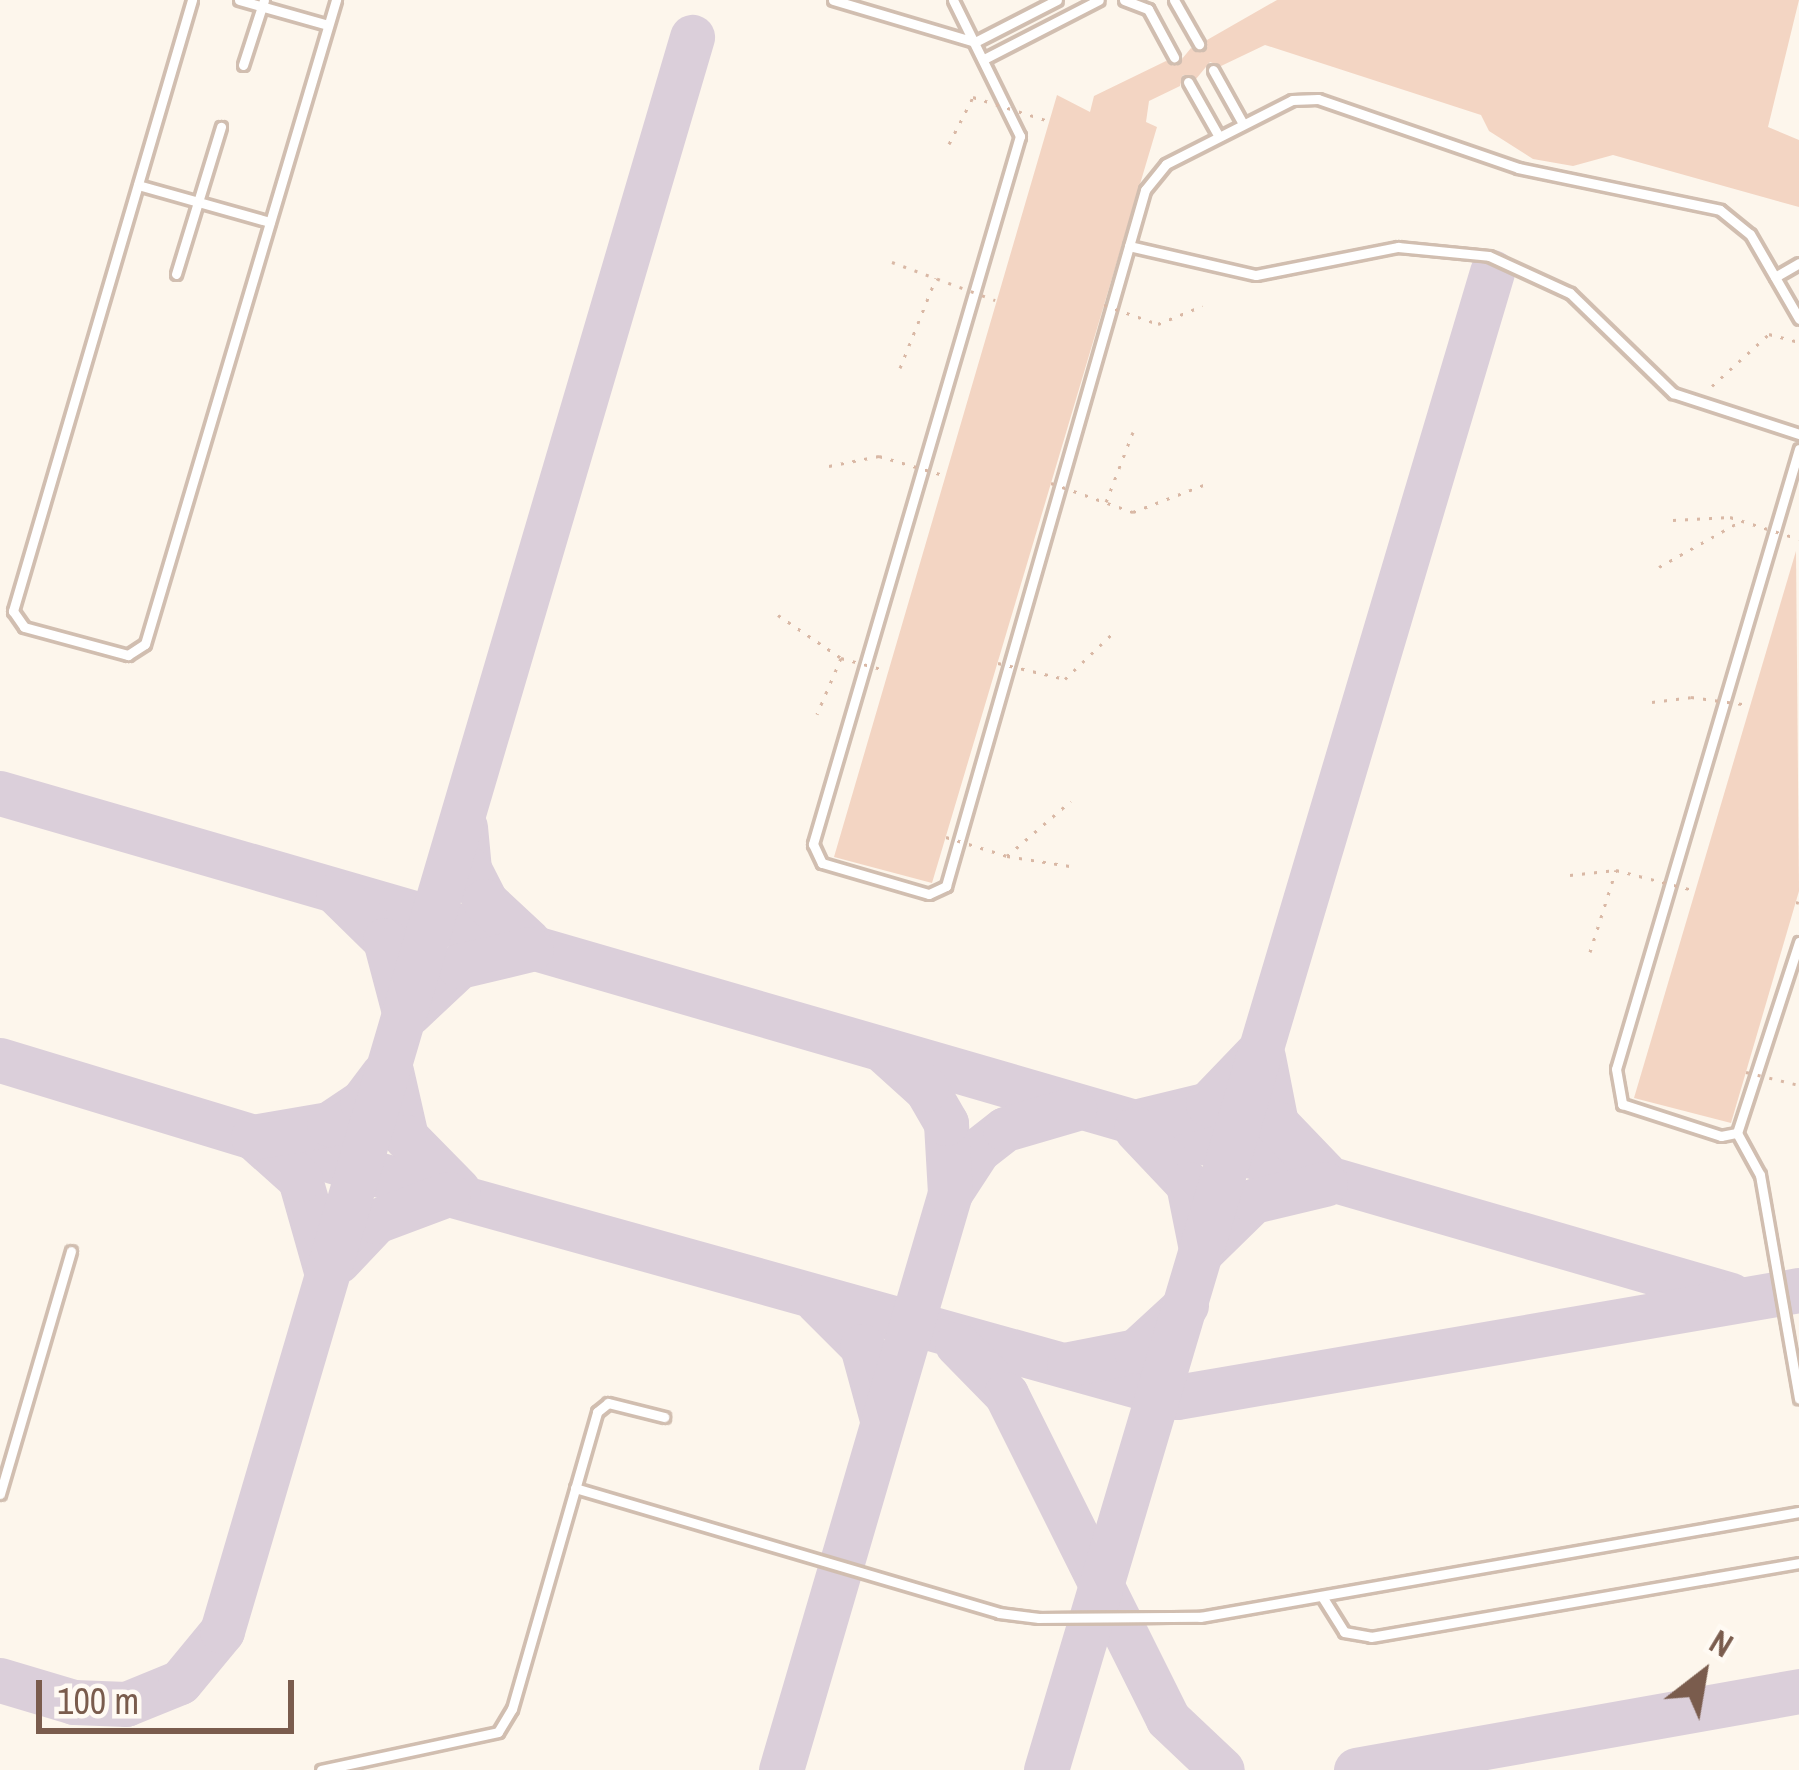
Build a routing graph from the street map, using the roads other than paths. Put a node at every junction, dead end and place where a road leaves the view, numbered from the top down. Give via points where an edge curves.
1 (192, 0) edge
2 (239, 0) edge
3 (336, 0) edge
4 (833, 0) edge
5 (953, 0) edge
6 (1057, 0) edge
7 (1099, 0) edge
8 (1124, 0) edge
9 (1174, 0) edge
10 (263, 3) edge
11 (328, 26) junction
12 (975, 42) junction
13 (1198, 44) dead end
14 (1174, 57) dead end
15 (984, 59) junction
16 (243, 64) dead end
17 (1213, 70) dead end
18 (1188, 82) dead end
19 (1242, 122) junction
20 (221, 127) dead end
21 (1218, 135) junction
22 (138, 185) junction
23 (199, 202) junction
24 (270, 222) junction
25 (1129, 246) junction
26 (1799, 263) edge
27 (176, 274) dead end
28 (1775, 277) junction
29 (1794, 299) edge
30 (1799, 319) edge
31 (1799, 434) edge
32 (1799, 449) edge
33 (1799, 942) edge
34 (1737, 1132) junction
35 (71, 1251) dead end
36 (1799, 1399) edge
37 (664, 1417) dead end
38 (575, 1488) junction
39 (0, 1494) edge
40 (1799, 1511) edge
41 (1799, 1563) edge
42 (1323, 1598) junction
43 (322, 1770) edge

1 - 22 lane
2 - 10 lane
3 - 11 lane
4 - 12 lane
5 - 12 lane
6 - 12 lane
7 - 15 lane
8 - 14 lane via 1148,9
9 - 13 lane
10 - 11 lane
10 - 16 lane
11 - 24 lane
12 - 15 lane
15 - 25 lane via 1020,136 812,844 819,862 929,894 946,886
17 - 19 lane
18 - 21 lane
19 - 21 lane
19 - 28 lane via 1292,100 1318,99 1518,168 1720,210 1750,234
20 - 23 lane
21 - 25 lane via 1156,172
22 - 23 lane
22 - 24 lane via 13,611 24,627 123,654 145,644
23 - 24 lane
23 - 27 lane
25 - 31 lane via 1256,275 1398,248 1489,256 1570,293 1673,393
26 - 28 lane
28 - 29 lane
29 - 30 lane
32 - 34 lane via 1614,1081 1631,1112 1721,1136
33 - 34 lane
34 - 36 lane via 1760,1175
35 - 39 lane
37 - 38 lane via 604,1405
38 - 42 lane via 999,1613 1185,1618
38 - 43 lane via 512,1709 498,1732
40 - 42 lane
41 - 42 lane via 1371,1637 1334,1624

